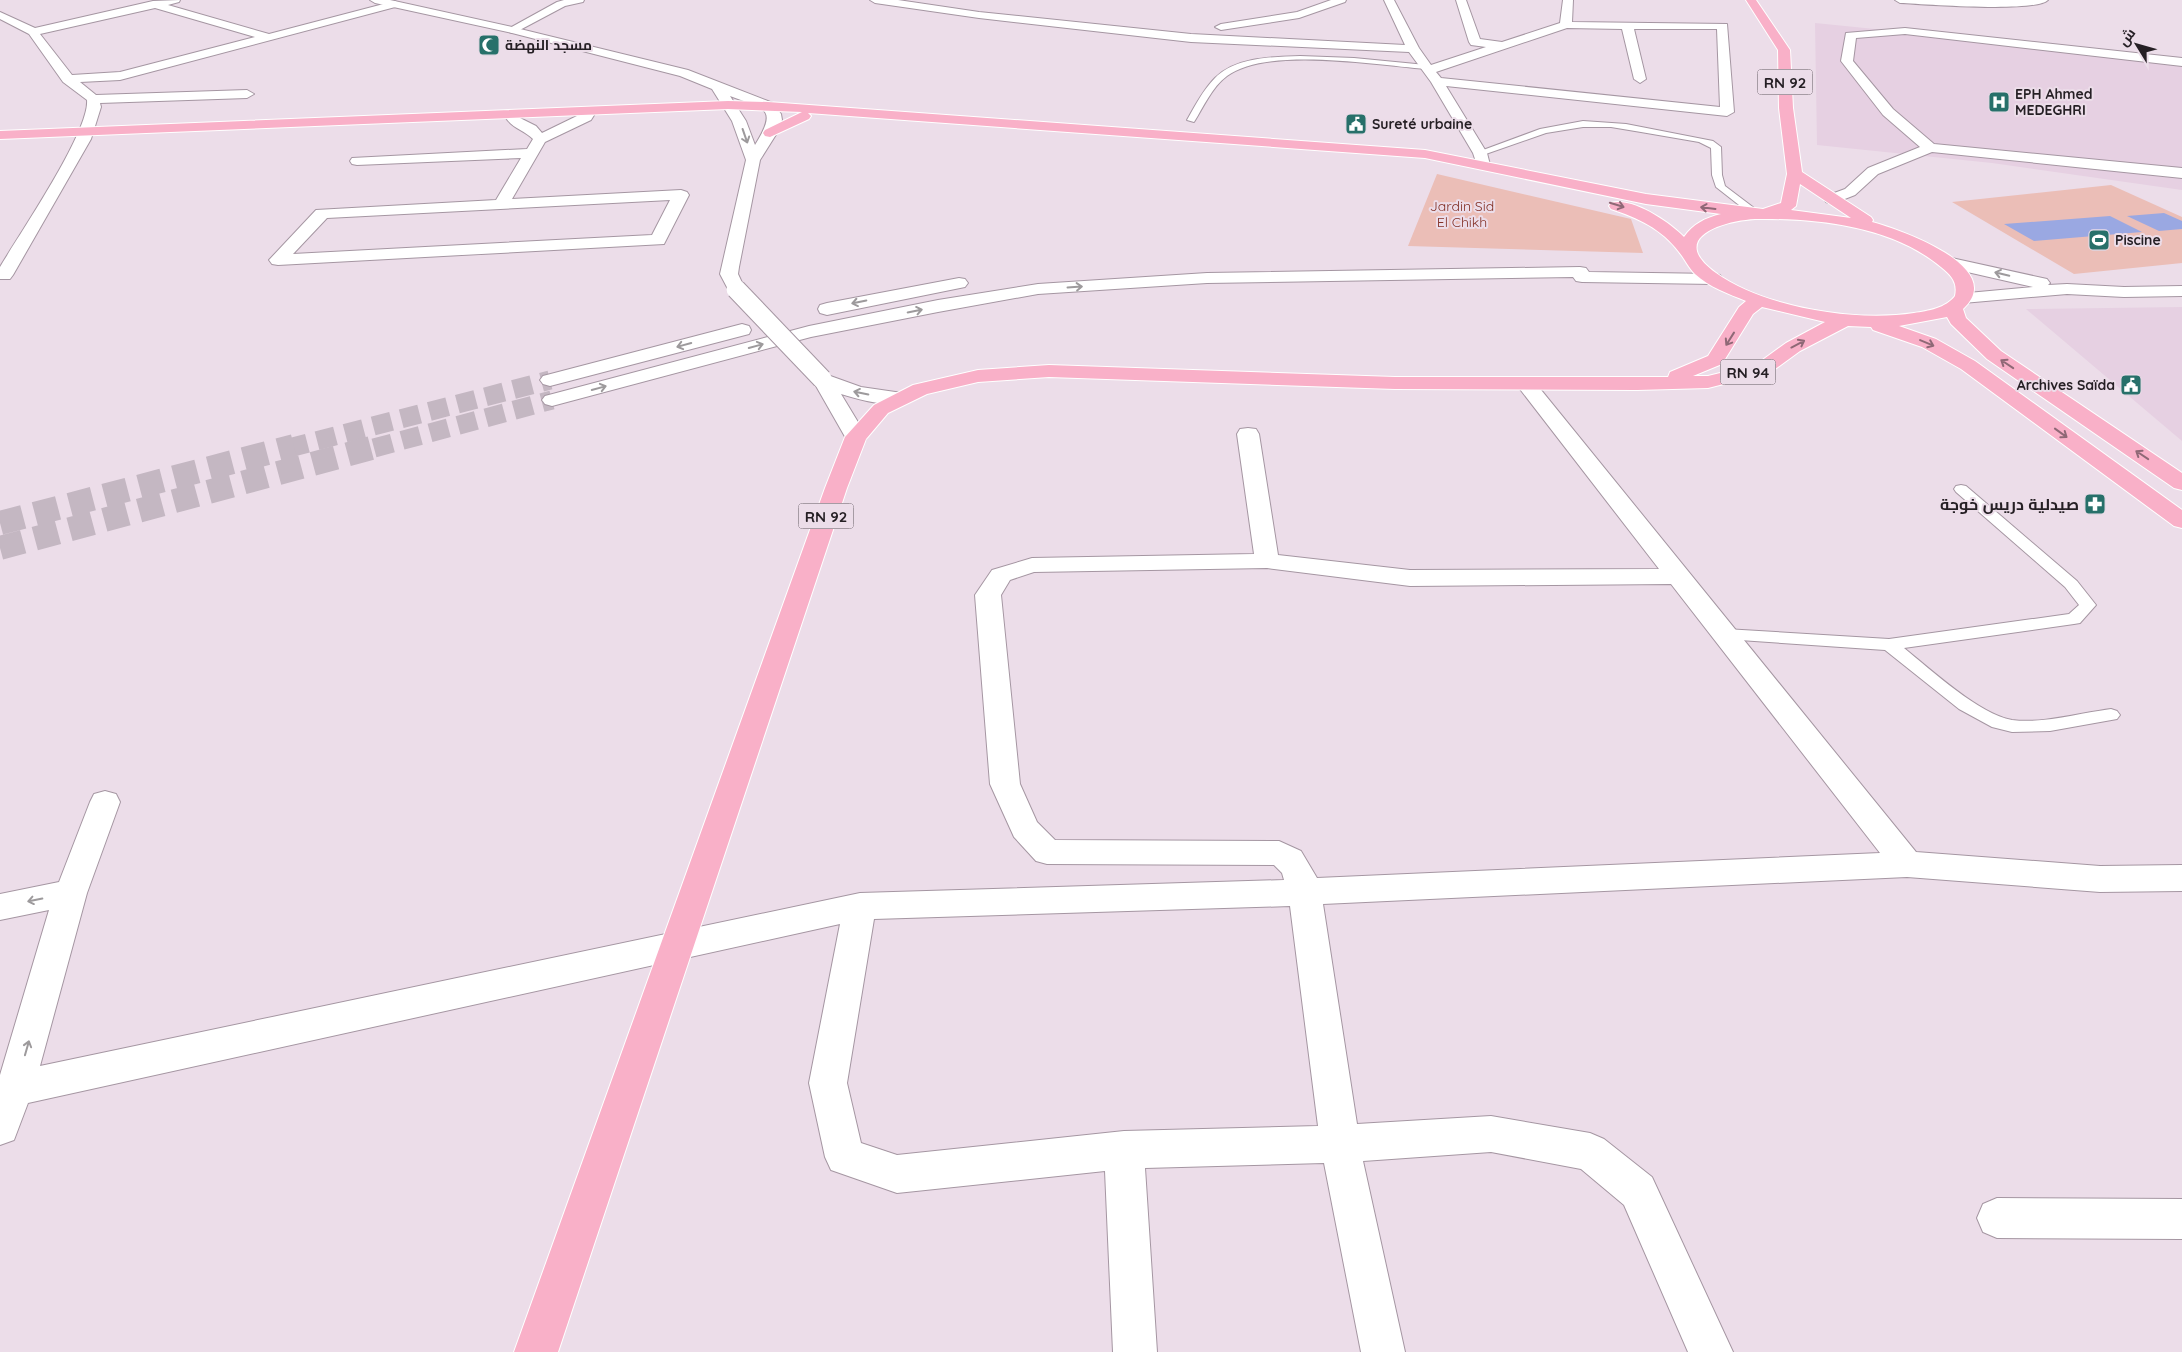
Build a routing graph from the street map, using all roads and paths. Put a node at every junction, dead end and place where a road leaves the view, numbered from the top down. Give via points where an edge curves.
1 (138, 0) edge
2 (174, 0) edge
3 (375, 0) edge
4 (412, 0) edge
5 (579, 0) edge
6 (875, 0) edge
7 (1341, 0) edge
8 (1389, 0) edge
9 (1461, 0) edge
10 (1568, 0) edge
11 (1752, 0) edge
12 (1900, 0) edge
13 (2043, 0) edge
14 (156, 4) junction
15 (395, 4) junction
16 (0, 15) edge
17 (1566, 25) junction
18 (1627, 25) junction
19 (512, 30) junction
20 (33, 32) junction
21 (269, 37) junction
22 (1191, 38) junction
23 (1503, 46) junction
24 (1413, 49) junction
25 (2182, 62) edge
26 (1427, 69) junction
27 (68, 78) junction
28 (1640, 79) dead end
29 (1437, 82) junction
30 (716, 84) junction
31 (247, 94) dead end
32 (93, 99) junction
33 (731, 109) junction
34 (771, 110) junction
35 (585, 115) junction
36 (804, 116) junction
37 (516, 118) junction
38 (1191, 120) dead end
39 (989, 124) junction
40 (770, 133) junction
41 (0, 135) edge
42 (86, 135) junction
43 (540, 138) junction
44 (0, 142) edge
45 (1265, 145) junction
46 (1930, 148) junction
47 (532, 152) junction
48 (1482, 159) junction
49 (753, 160) junction
50 (357, 161) dead end
51 (2182, 173) edge
52 (1795, 174) junction
53 (1832, 199) junction
54 (501, 204) junction
55 (1761, 214) junction
56 (1886, 232) junction
57 (1685, 257) junction
58 (1394, 258) dead end
59 (1592, 260) dead end
60 (1947, 262) junction
61 (1056, 271) dead end
62 (4, 275) dead end
63 (1017, 275) dead end
64 (1714, 279) junction
65 (978, 280) dead end
66 (2067, 289) junction
67 (2182, 291) edge
68 (1758, 300) junction
69 (1958, 302) junction
70 (814, 312) dead end
71 (787, 319) dead end
72 (1856, 320) junction
73 (822, 379) junction
74 (550, 380) tunnel mouth
75 (1526, 384) junction
76 (1636, 384) junction
77 (902, 398) junction
78 (552, 400) tunnel mouth
79 (1248, 434) dead end
80 (856, 437) junction
81 (2182, 483) edge
82 (1960, 489) dead end
83 (2182, 521) edge
84 (1267, 561) junction
85 (1679, 576) junction
86 (1725, 634) junction
87 (1889, 644) junction
88 (2111, 715) dead end
89 (105, 802) dead end
90 (1906, 864) junction
91 (2182, 878) edge
92 (1305, 892) junction
93 (71, 893) junction
94 (860, 906) junction
95 (0, 907) edge
96 (677, 947) junction
97 (8, 1090) edge
98 (0, 1127) edge
99 (1340, 1144) junction
100 (1124, 1150) junction
101 (1997, 1218) dead end
102 (2182, 1219) edge
103 (536, 1352) edge
104 (1135, 1352) edge
105 (1383, 1352) edge
106 (1711, 1352) edge

1 - 14 street
2 - 14 street
3 - 15 street
4 - 15 street
5 - 19 street via 561,4
6 - 22 street
7 - 22 street via 1299,15 1209,29
8 - 24 street
9 - 23 street via 1475,42
10 - 17 street
11 - 52 main road, RN 92 via 1784,50 1786,108
12 - 13 street via 2011,4
14 - 20 street
14 - 21 street
15 - 19 street
15 - 21 street
16 - 20 street
17 - 18 street
17 - 23 street
18 - 28 street
18 - 29 street via 1723,26 1727,112
19 - 30 street
20 - 27 street
21 - 27 street via 120,76
22 - 24 street
23 - 26 street
24 - 26 street
25 - 46 street via 1905,31 1850,35 1847,61 1888,112
26 - 29 street
26 - 38 lane via 1276,58 1230,70 1214,84
27 - 32 street
29 - 48 street
30 - 33 street
30 - 34 street
31 - 32 street
32 - 42 street via 94,107
33 - 34 main road
33 - 35 main road
33 -> 49 street via 743,130
34 - 36 main road
34 - 39 main road
34 - 40 street via 775,120
35 - 37 main road
35 - 43 street
36 - 39 main road
36 - 40 main road
37 - 42 main road
37 - 43 street
39 - 45 main road
40 - 49 street
41 - 42 main road
42 - 44 main road
42 - 62 street
43 - 47 street
45 - 48 main road
45 -> 57 main road via 1445,167 1588,197 1639,212 1668,229
46 - 51 street
46 - 53 street via 1873,171 1850,192
47 - 50 street
47 - 54 street
55 -> 48 main road via 1646,200
48 - 55 lane via 1546,130 1583,124 1700,140 1716,147 1721,187
49 - 73 street, bridge via 729,274 736,289
52 - 53 main road
52 - 55 main road via 1788,206
53 - 56 main road
54 - 54 street via 681,195 658,240 278,260 322,213
55 - 56 main road via 1804,215
55 - 57 main road via 1726,218 1703,226 1690,237
56 - 60 main road via 1921,246
57 - 64 main road
58 - 59 street
66 -> 60 street
60 - 69 main road via 1960,274 1965,286
61 - 63 street
64 - 68 main road
78 -> 64 street via 809,332 1038,290 1207,278 1354,275 1580,272 1582,276
65 -> 70 street
66 - 67 street
66 - 69 street
68 - 72 main road via 1801,312
68 -> 76 main road, RN 94 via 1746,311 1715,360 1674,377
69 - 72 main road via 1939,314 1918,319
81 -> 69 main road via 1994,355 1958,320
71 -> 74 street
76 -> 72 main road, RN 94 via 1708,382 1764,368 1793,347
72 -> 83 main road via 1929,343 1968,365
77 -> 73 street via 847,390
73 - 80 street
75 - 76 main road, RN 92
75 - 77 main road, RN 92 via 1395,383 1049,371 978,376 920,389
75 - 85 street
77 - 80 main road, RN 92 via 881,408
79 - 84 street
80 - 96 main road, RN 92
82 - 87 lane via 2071,584 2088,605 2074,619
84 - 85 street via 1410,578
84 - 92 street via 1032,565 1001,574 988,596 1005,784 1024,829 1047,852 1279,853 1294,864
85 - 86 street
86 - 87 lane
86 - 90 street
87 - 88 lane via 1975,712 2011,726
89 - 93 street
90 - 91 street via 2100,879
90 - 92 street
92 - 94 street
92 - 99 street
93 -> 95 street
97 -> 93 street
94 - 96 street
94 - 100 street via 828,1083 845,1157 897,1174
96 - 97 street
96 - 103 main road, RN 92
97 - 98 street
99 - 100 street
99 - 105 street
99 - 106 street via 1491,1134 1590,1152 1638,1191
100 - 104 street
101 - 102 street

